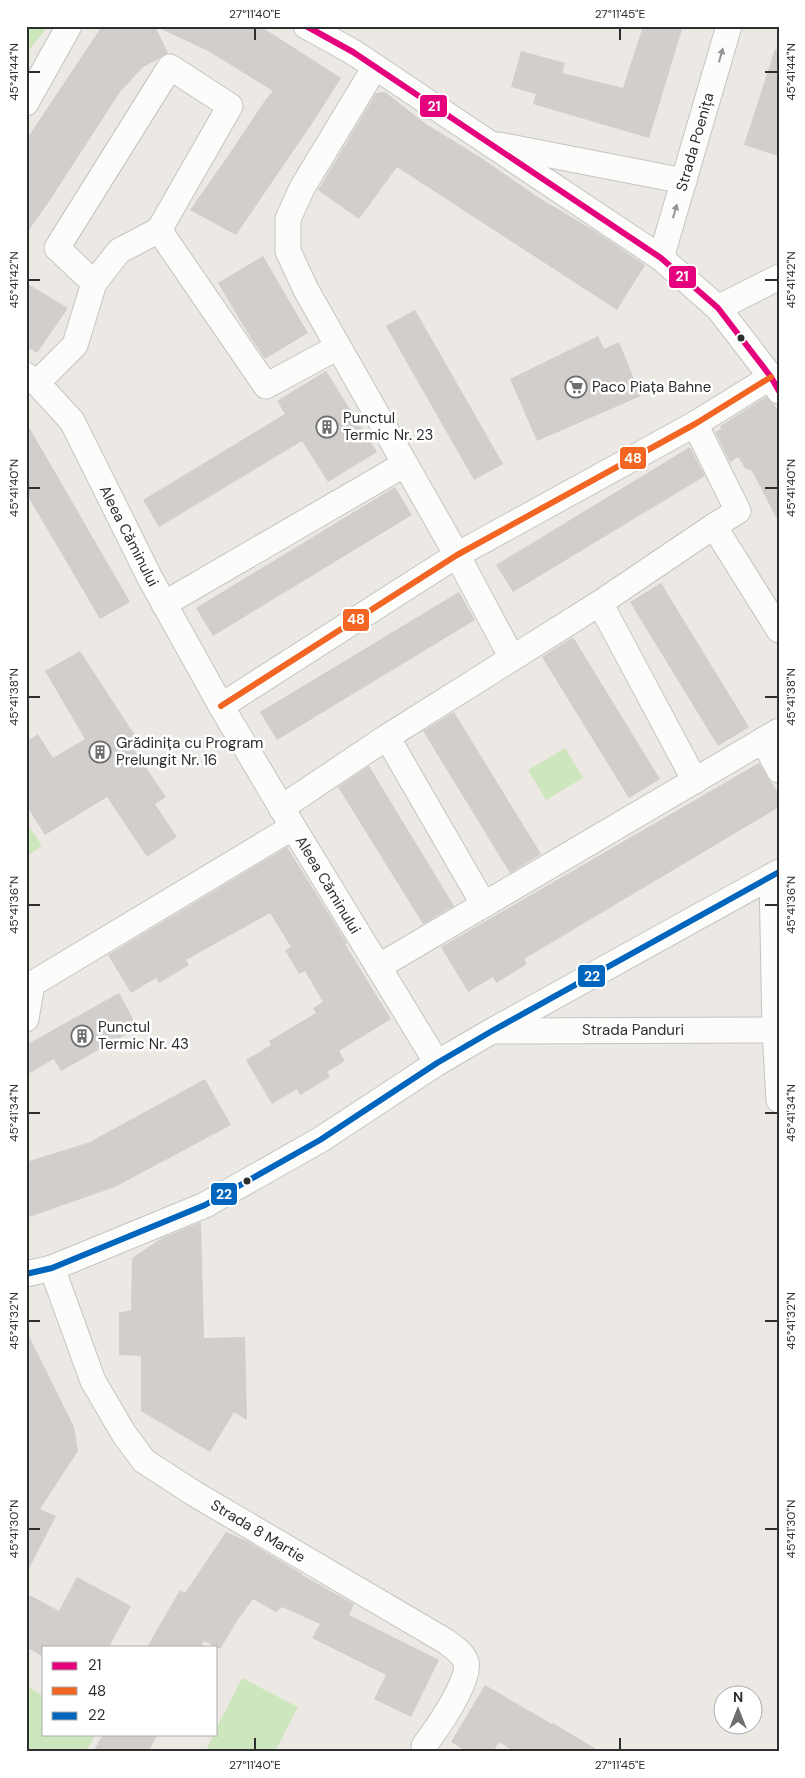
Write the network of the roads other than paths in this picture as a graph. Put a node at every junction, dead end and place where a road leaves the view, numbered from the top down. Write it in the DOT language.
graph roads {
  1 [pos="69,26"];
  2 [pos="306,26"];
  3 [pos="729,26"];
  4 [pos="375,67"];
  5 [pos="26,103"];
  6 [pos="487,142"];
  7 [pos="684,181"];
  8 [pos="159,230"];
  9 [pos="661,258"];
  10 [pos="779,277"];
  11 [pos="94,282"];
  12 [pos="718,308"];
  13 [pos="338,347"];
  14 [pos="32,379"];
  15 [pos="775,384"];
  16 [pos="695,424"];
  17 [pos="404,464"];
  18 [pos="714,526"];
  19 [pos="456,555"];
  20 [pos="600,602"];
  21 [pos="164,604"];
  22 [pos="779,630"];
  23 [pos="512,658"];
  24 [pos="221,706"];
  25 [pos="771,736"];
  26 [pos="388,737"];
  27 [pos="779,770"];
  28 [pos="695,781"];
  29 [pos="287,817"];
  30 [pos="775,875"];
  31 [pos="484,905"];
  32 [pos="378,967"];
  33 [pos="29,981"];
  34 [pos="26,1019"];
  35 [pos="775,1030"];
  36 [pos="492,1031"];
  37 [pos="437,1064"];
  38 [pos="779,1100"];
  39 [pos="52,1268"];
  40 [pos="26,1274"];
  41 [pos="425,1752"];
  1 -- 5 [label="street"];
  2 -- 4 [label="street"];
  7 -- 3 [label="street, Strada Poenița, one-way"];
  4 -- 6 [label="street"];
  4 -- 13 [label="street"];
  6 -- 7 [label="street"];
  6 -- 9 [label="street"];
  9 -- 7 [label="street, Strada Poenița, one-way"];
  8 -- 11 [label="street"];
  8 -- 11 [label="street"];
  8 -- 13 [label="street"];
  9 -- 12 [label="street"];
  10 -- 12 [label="street"];
  11 -- 14 [label="street"];
  12 -- 15 [label="street"];
  13 -- 17 [label="street"];
  14 -- 21 [label="street, Aleea Căminului"];
  15 -- 16 [label="street"];
  16 -- 18 [label="street"];
  16 -- 19 [label="street"];
  17 -- 19 [label="street"];
  17 -- 21 [label="street"];
  18 -- 20 [label="street"];
  18 -- 22 [label="street"];
  19 -- 23 [label="street"];
  19 -- 24 [label="street"];
  20 -- 23 [label="street"];
  20 -- 28 [label="street"];
  21 -- 24 [label="street, Aleea Căminului"];
  23 -- 26 [label="street"];
  24 -- 29 [label="street, Aleea Căminului"];
  25 -- 27 [label="street"];
  25 -- 28 [label="street"];
  26 -- 29 [label="street"];
  26 -- 31 [label="street"];
  28 -- 31 [label="street"];
  29 -- 32 [label="street, Aleea Căminului"];
  29 -- 33 [label="street"];
  30 -- 35 [label="street"];
  30 -- 36 [label="street"];
  31 -- 32 [label="street"];
  32 -- 37 [label="street, Aleea Căminului"];
  33 -- 34 [label="street"];
  35 -- 36 [label="street, Strada Panduri"];
  35 -- 38 [label="street"];
  36 -- 37 [label="street"];
  37 -- 39 [label="street"];
  39 -- 40 [label="street"];
  39 -- 41 [label="street, Strada 8 Martie"];
}
